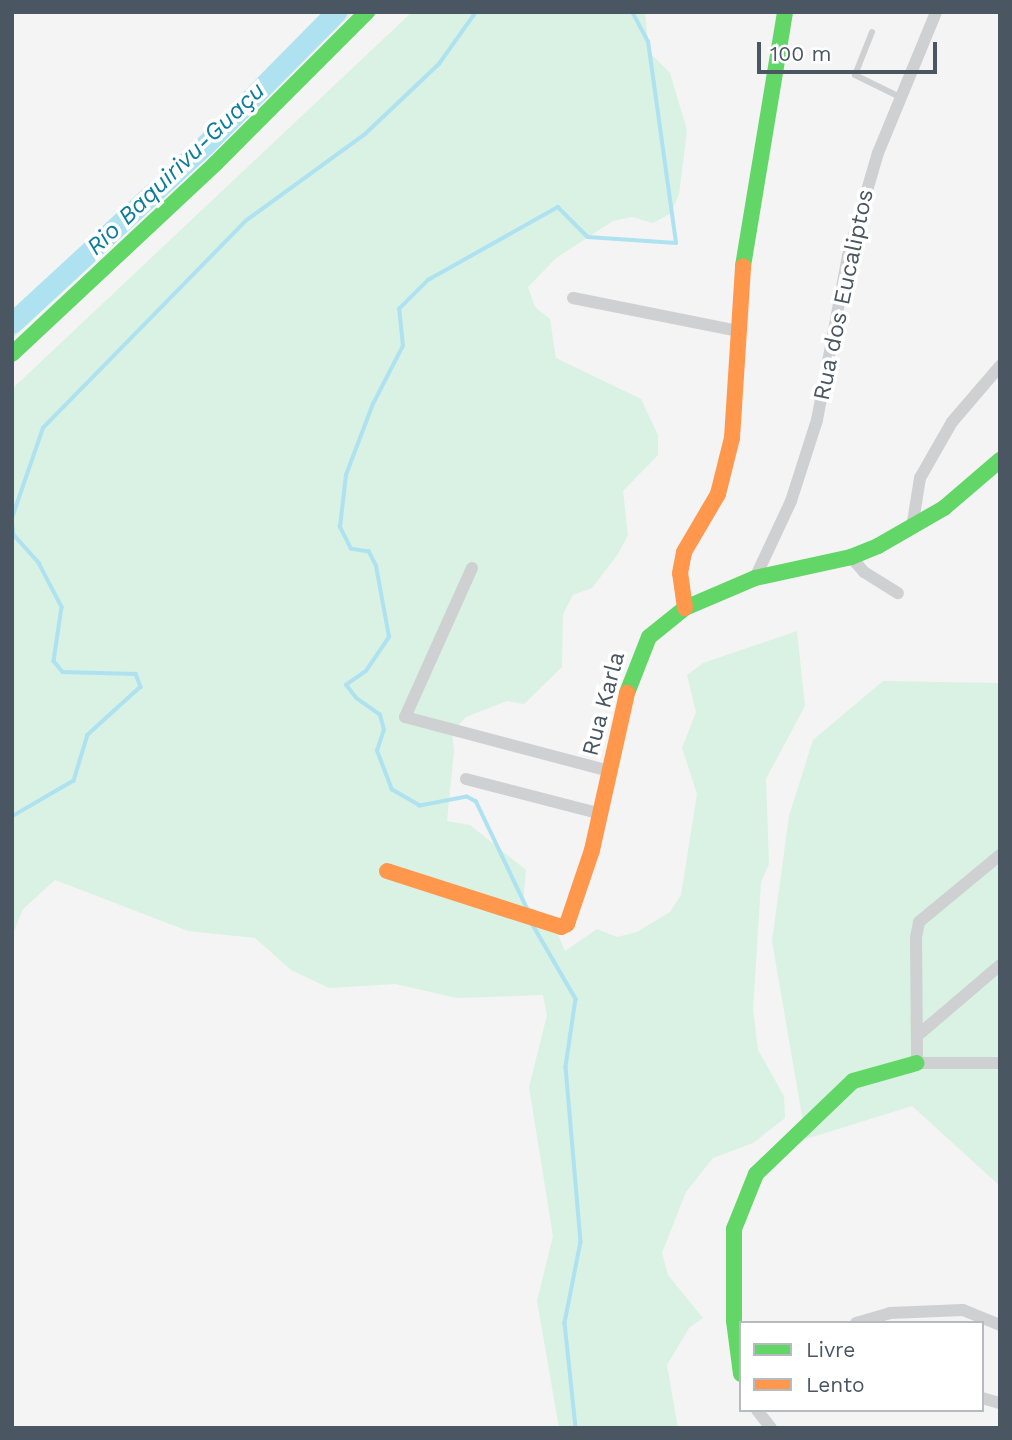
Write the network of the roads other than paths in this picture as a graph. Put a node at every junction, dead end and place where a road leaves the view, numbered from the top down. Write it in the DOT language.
graph roads {
  1 [pos="367,12"];
  2 [pos="785,12"];
  3 [pos="936,12"];
  4 [pos="872,32"];
  5 [pos="900,97"];
  6 [pos="573,298"];
  7 [pos="738,331"];
  8 [pos="12,354"];
  9 [pos="1000,366"];
  10 [pos="1000,460"];
  11 [pos="912,528"];
  12 [pos="851,557"];
  13 [pos="472,568"];
  14 [pos="755,578"];
  15 [pos="898,593"];
  16 [pos="685,608"];
  17 [pos="609,771"];
  18 [pos="466,779"];
  19 [pos="601,814"];
  20 [pos="1000,855"];
  21 [pos="387,871"];
  22 [pos="1000,965"];
  23 [pos="917,1036"];
  24 [pos="917,1063"];
  25 [pos="1000,1063"];
  26 [pos="863,1321"];
  27 [pos="1000,1325"];
  28 [pos="739,1359"];
  29 [pos="759,1412"];
  30 [pos="771,1428"];
  1 -- 8 [label="street"];
  2 -- 7 [label="street"];
  3 -- 5 [label="street, Rua dos Eucaliptos"];
  4 -- 5 [label="lane"];
  5 -- 14 [label="street, Rua dos Eucaliptos"];
  6 -- 7 [label="street"];
  7 -- 16 [label="street"];
  9 -- 11 [label="street"];
  10 -- 11 [label="street, Rua Karla"];
  11 -- 12 [label="street, Rua Karla"];
  12 -- 14 [label="street, Rua Karla"];
  12 -- 15 [label="street"];
  13 -- 17 [label="street"];
  14 -- 16 [label="street, Rua Karla"];
  16 -- 17 [label="street, Rua Karla"];
  17 -- 19 [label="street, Rua Karla"];
  18 -- 19 [label="street"];
  19 -- 21 [label="street, Rua Karla"];
  20 -- 23 [label="street"];
  22 -- 23 [label="street"];
  23 -- 24 [label="street"];
  24 -- 25 [label="street"];
  24 -- 28 [label="street"];
  26 -- 27 [label="street"];
  29 -- 30 [label="street"];
}
